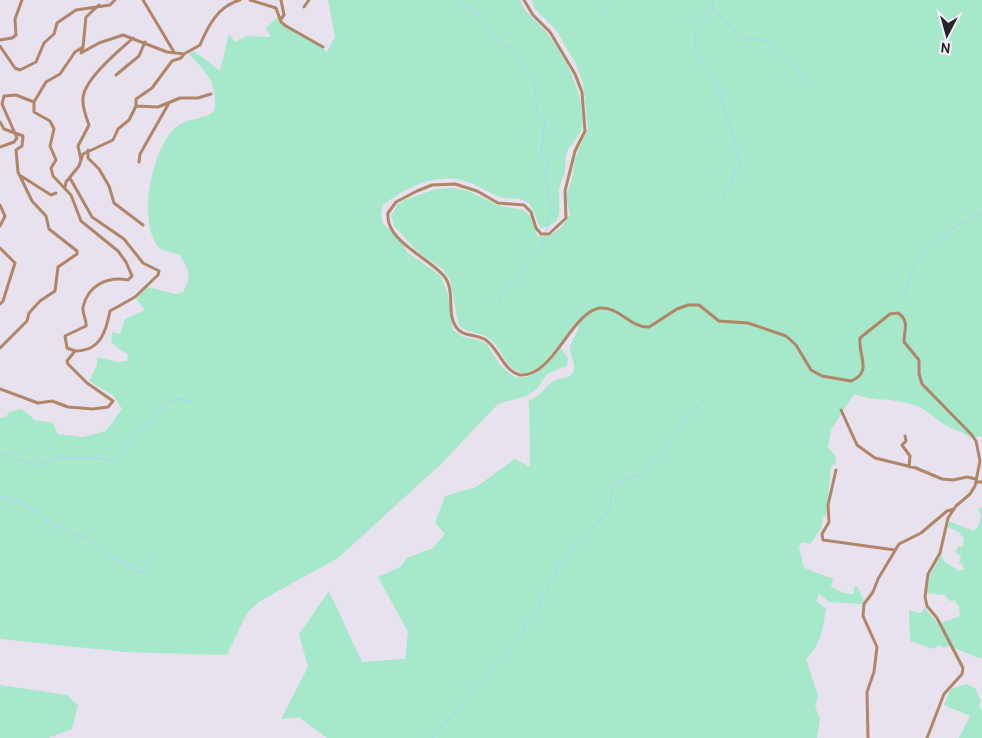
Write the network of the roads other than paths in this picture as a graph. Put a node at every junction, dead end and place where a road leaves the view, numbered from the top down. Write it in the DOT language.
graph roads {
  1 [pos="22,0"];
  2 [pos="143,0"];
  3 [pos="240,0"];
  4 [pos="250,0"];
  5 [pos="281,0"];
  6 [pos="309,0"];
  7 [pos="524,0"];
  8 [pos="114,1"];
  9 [pos="99,5"];
  10 [pos="304,7"];
  11 [pos="281,19"];
  12 [pos="133,38"];
  13 [pos="0,40"];
  14 [pos="145,42"];
  15 [pos="0,46"];
  16 [pos="83,47"];
  17 [pos="323,47"];
  18 [pos="174,52"];
  19 [pos="184,54"];
  20 [pos="116,75"];
  21 [pos="210,94"];
  22 [pos="34,102"];
  23 [pos="170,102"];
  24 [pos="136,106"];
  25 [pos="0,122"];
  26 [pos="16,134"];
  27 [pos="0,147"];
  28 [pos="88,150"];
  29 [pos="81,161"];
  30 [pos="139,162"];
  31 [pos="20,176"];
  32 [pos="70,178"];
  33 [pos="64,188"];
  34 [pos="56,193"];
  35 [pos="0,206"];
  36 [pos="143,225"];
  37 [pos="0,226"];
  38 [pos="0,248"];
  39 [pos="0,304"];
  40 [pos="0,348"];
  41 [pos="76,351"];
  42 [pos="0,388"];
  43 [pos="841,410"];
  44 [pos="905,436"];
  45 [pos="909,467"];
  46 [pos="836,470"];
  47 [pos="976,481"];
  48 [pos="982,482"];
  49 [pos="954,509"];
  50 [pos="895,550"];
  51 [pos="868,738"];
  52 [pos="927,738"];
  1 -- 13 [label="street"];
  2 -- 18 [label="street"];
  3 -- 19 [label="street"];
  4 -- 11 [label="street"];
  5 -- 11 [label="street"];
  6 -- 10 [label="street"];
  7 -- 47 [label="street"];
  8 -- 9 [label="street"];
  9 -- 15 [label="street"];
  9 -- 16 [label="street"];
  11 -- 17 [label="street"];
  12 -- 14 [label="street"];
  12 -- 16 [label="street"];
  12 -- 29 [label="street"];
  14 -- 18 [label="street"];
  14 -- 20 [label="street"];
  16 -- 22 [label="street"];
  18 -- 19 [label="street"];
  19 -- 24 [label="street"];
  21 -- 23 [label="street"];
  22 -- 26 [label="street"];
  22 -- 33 [label="street"];
  23 -- 24 [label="street"];
  23 -- 30 [label="street"];
  24 -- 28 [label="street"];
  25 -- 26 [label="street"];
  26 -- 27 [label="street"];
  26 -- 31 [label="street"];
  28 -- 29 [label="street"];
  28 -- 36 [label="street"];
  29 -- 32 [label="street"];
  31 -- 34 [label="street"];
  31 -- 40 [label="street"];
  32 -- 33 [label="street"];
  32 -- 41 [label="street"];
  33 -- 41 [label="street"];
  35 -- 37 [label="street"];
  38 -- 39 [label="street"];
  41 -- 42 [label="street"];
  43 -- 45 [label="street"];
  44 -- 45 [label="street"];
  45 -- 47 [label="street"];
  46 -- 50 [label="street"];
  47 -- 48 [label="street"];
  47 -- 49 [label="street"];
  49 -- 50 [label="street"];
  49 -- 52 [label="street"];
  50 -- 51 [label="street"];
}
